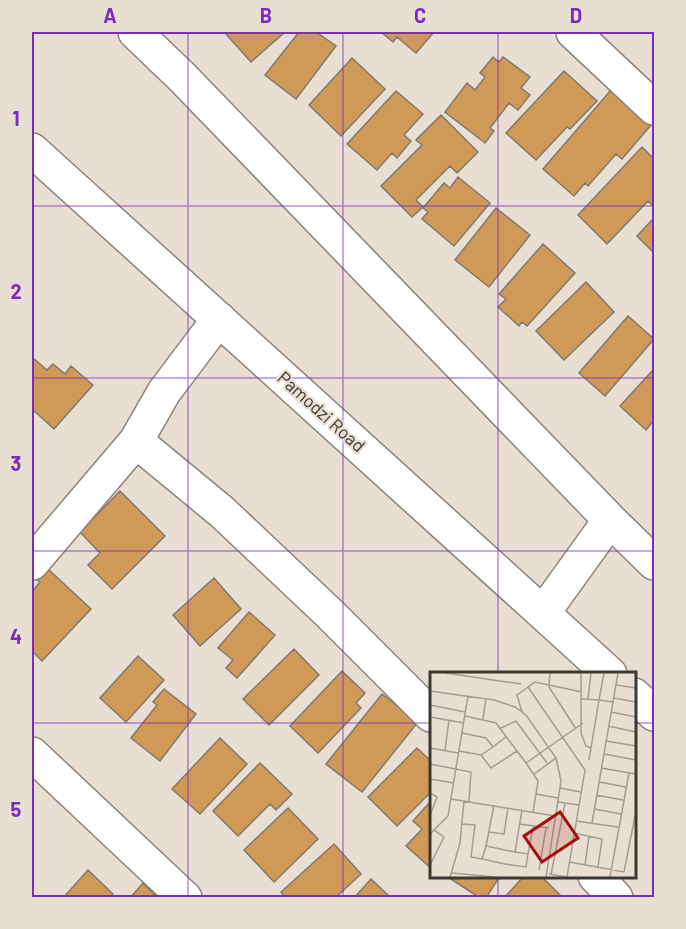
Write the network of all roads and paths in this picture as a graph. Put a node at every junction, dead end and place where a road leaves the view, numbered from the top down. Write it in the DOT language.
graph roads {
  1 [pos="135,32"];
  2 [pos="573,32"];
  3 [pos="654,108"];
  4 [pos="32,150"];
  5 [pos="219,319"];
  6 [pos="136,441"];
  7 [pos="610,520"];
  8 [pos="654,562"];
  9 [pos="32,563"];
  10 [pos="543,613"];
  11 [pos="608,672"];
  12 [pos="635,697"];
  13 [pos="430,714"];
  14 [pos="654,714"];
  15 [pos="32,754"];
  16 [pos="596,878"];
  17 [pos="185,897"];
  18 [pos="616,897"];
  1 -- 7 [label="street"];
  2 -- 3 [label="street"];
  4 -- 5 [label="street, Pamodzi Road"];
  5 -- 6 [label="street"];
  5 -- 10 [label="street, Pamodzi Road"];
  6 -- 9 [label="street"];
  6 -- 13 [label="street"];
  7 -- 8 [label="street"];
  7 -- 10 [label="street"];
  10 -- 11 [label="street, Pamodzi Road"];
  12 -- 14 [label="street"];
  15 -- 17 [label="street"];
  16 -- 18 [label="street"];
}
